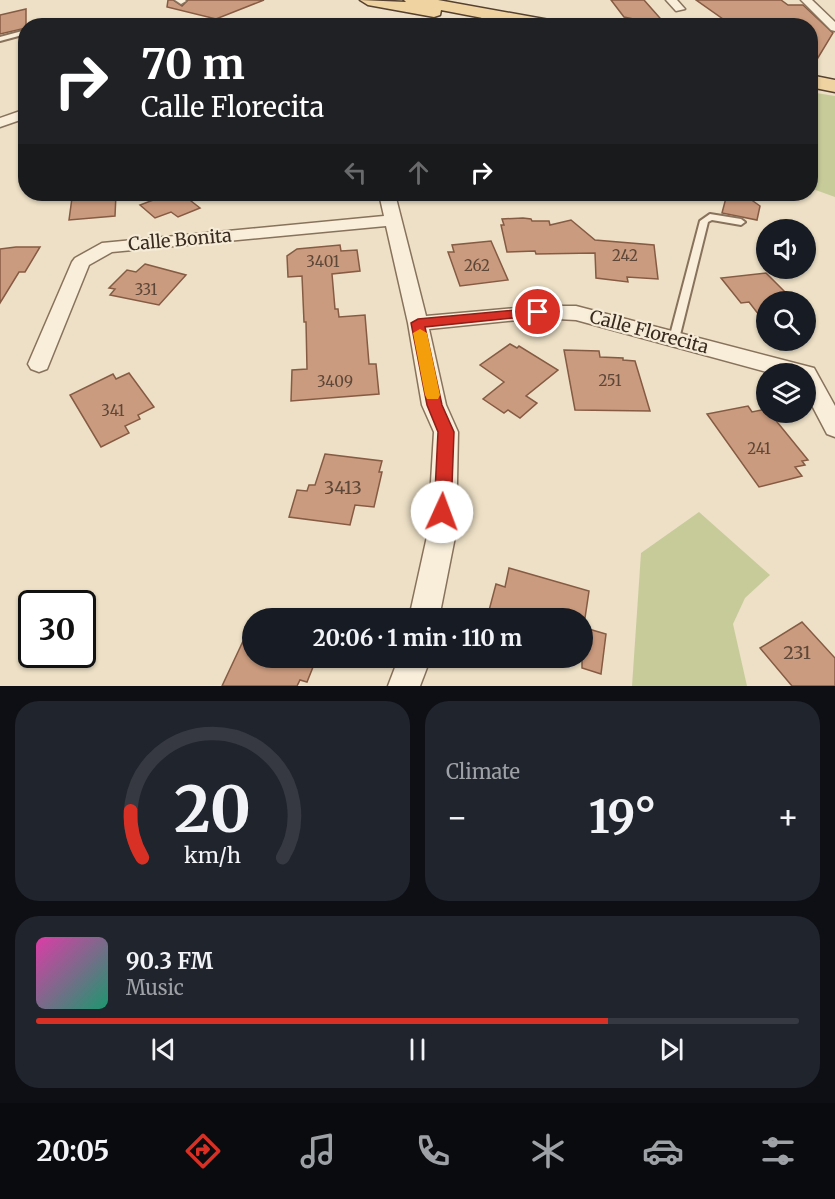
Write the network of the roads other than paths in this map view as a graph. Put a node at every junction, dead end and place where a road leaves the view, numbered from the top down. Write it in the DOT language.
graph roads {
  1 [pos="368,0"];
  2 [pos="412,0"];
  3 [pos="671,0"];
  4 [pos="806,0"];
  5 [pos="680,9"];
  6 [pos="471,18"];
  7 [pos="475,18"];
  8 [pos="835,28"];
  9 [pos="18,34"];
  10 [pos="0,39"];
  11 [pos="818,73"];
  12 [pos="835,76"];
  13 [pos="818,83"];
  14 [pos="835,86"];
  15 [pos="18,115"];
  16 [pos="0,123"];
  17 [pos="389,201"];
  18 [pos="393,220"];
  19 [pos="741,222"];
  20 [pos="418,323"];
  21 [pos="674,339"];
  22 [pos="764,363"];
  23 [pos="39,364"];
  24 [pos="816,394"];
  25 [pos="835,428"];
  26 [pos="426,608"];
  27 [pos="411,668"];
  28 [pos="404,686"];
  1 -- 6 [label="main road"];
  2 -- 7 [label="main road"];
  3 -- 5 [label="street"];
  4 -- 8 [label="street"];
  9 -- 10 [label="lane"];
  11 -- 12 [label="main road"];
  13 -- 14 [label="main road"];
  15 -- 16 [label="street"];
  17 -- 18 [label="street"];
  18 -- 20 [label="street"];
  18 -- 23 [label="street, Calle Bonita"];
  19 -- 21 [label="lane"];
  20 -- 21 [label="street, Calle Florecita"];
  20 -- 26 [label="street"];
  21 -- 22 [label="street, Calle Florecita"];
  24 -- 25 [label="street, Calle Florecita"];
  27 -- 28 [label="street"];
}
